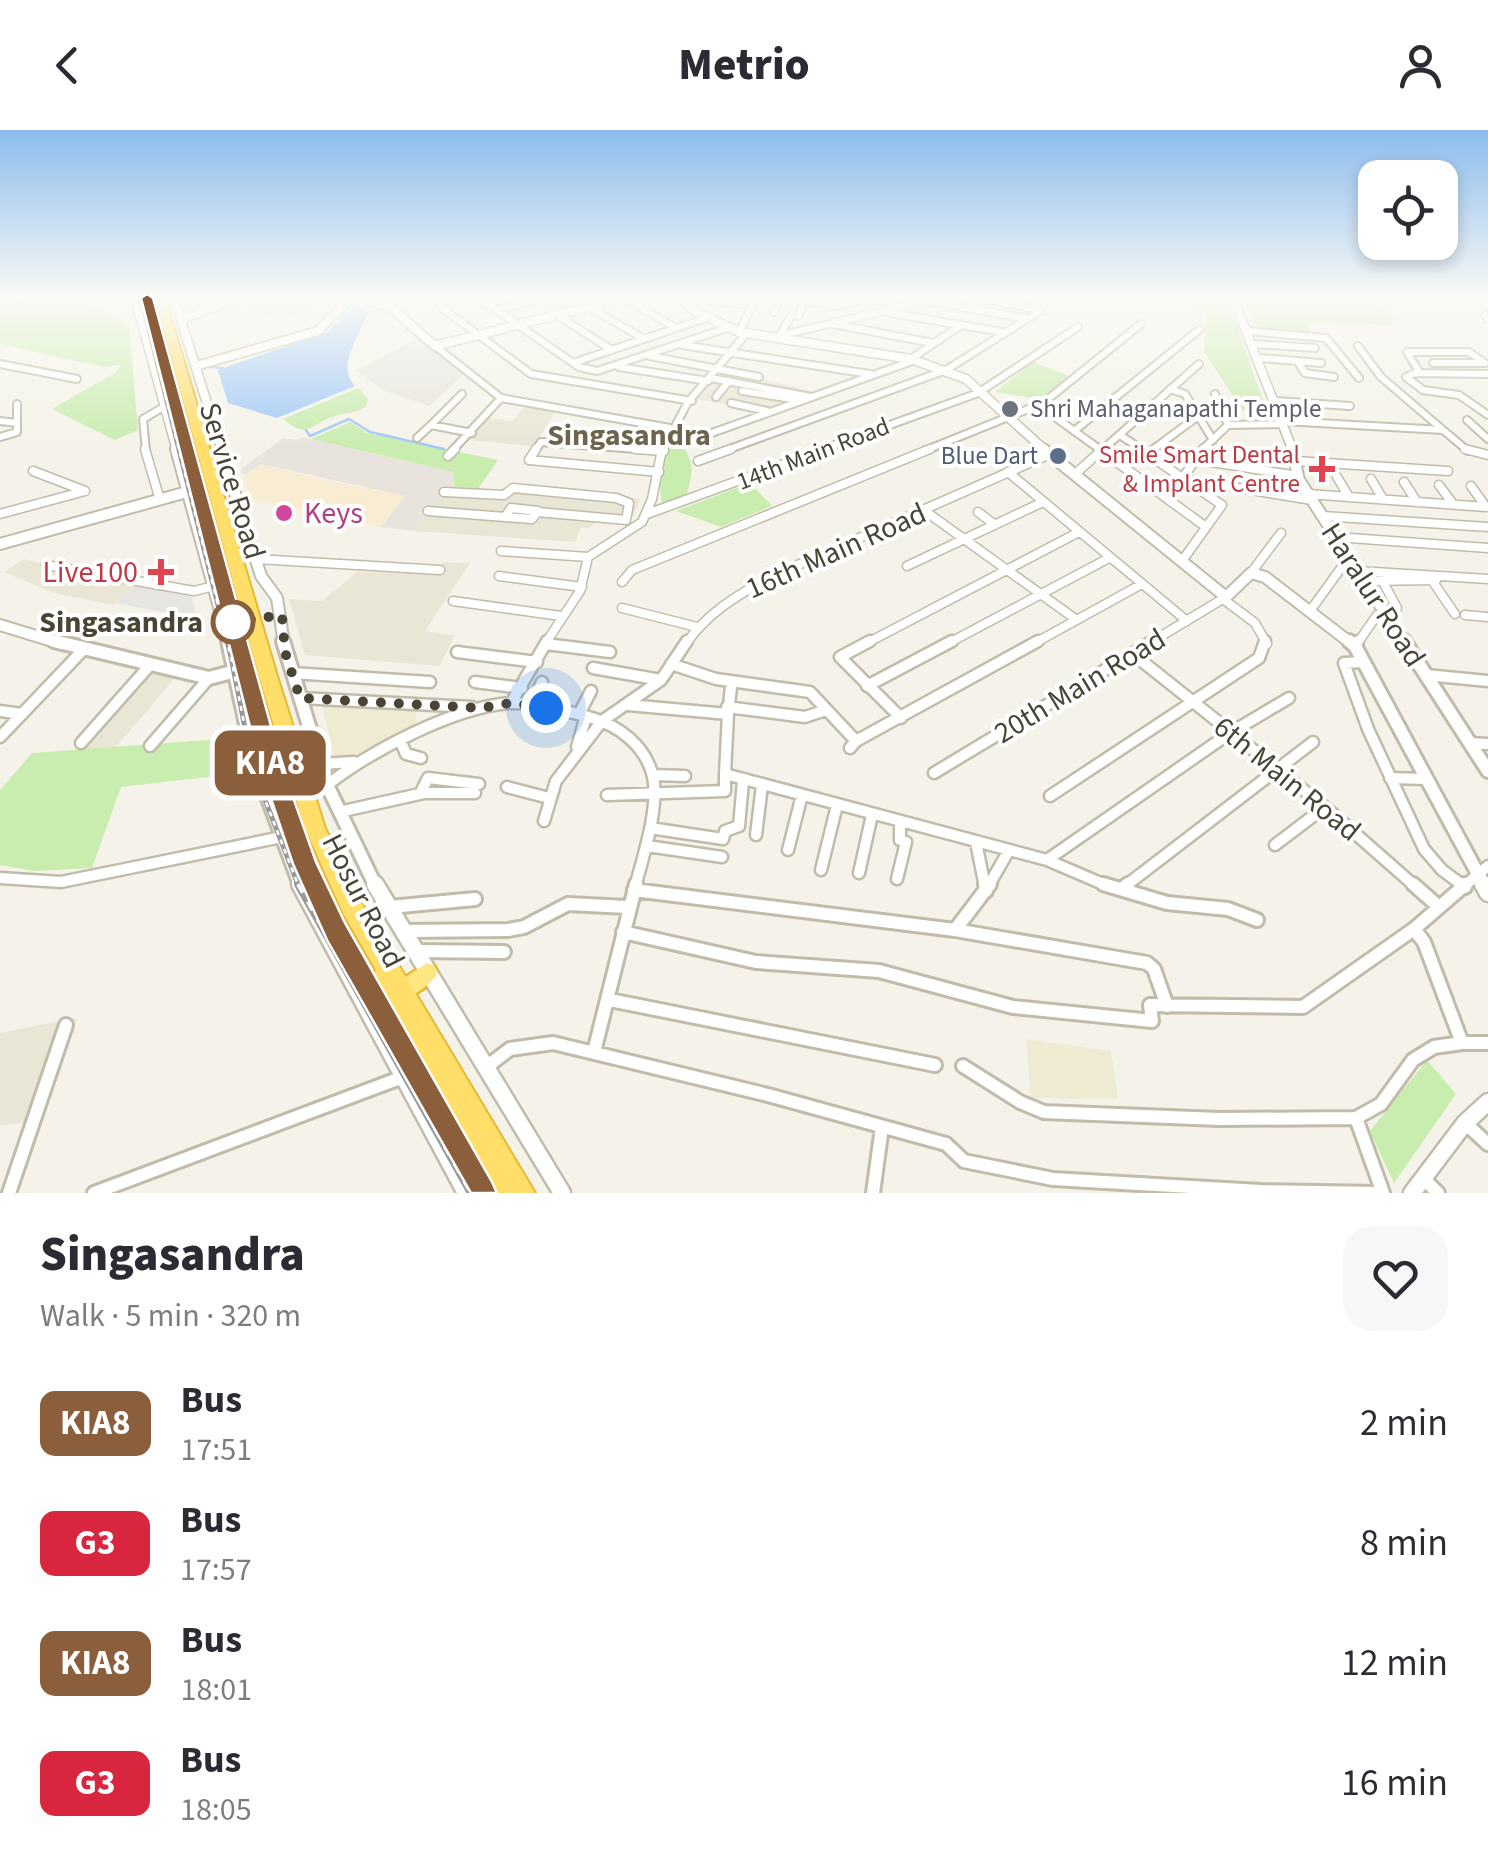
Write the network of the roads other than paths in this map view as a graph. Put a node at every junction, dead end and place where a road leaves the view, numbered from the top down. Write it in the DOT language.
graph roads {
  1 [pos="147,348"];
  2 [pos="161,348"];
  3 [pos="164,348"];
  4 [pos="176,348"];
  5 [pos="177,348"];
  6 [pos="190,348"];
  7 [pos="260,348"];
  8 [pos="437,348"];
  9 [pos="497,348"];
  10 [pos="550,348"];
  11 [pos="608,348"];
  12 [pos="619,348"];
  13 [pos="670,348"];
  14 [pos="703,348"];
  15 [pos="735,348"];
  16 [pos="839,348"];
  17 [pos="928,348"];
  18 [pos="980,348"];
  19 [pos="1047,348"];
  20 [pos="1112,348"];
  21 [pos="1178,348"];
  22 [pos="1256,348"];
  23 [pos="1309,348"];
  24 [pos="1315,348"];
  25 [pos="1334,348"];
  26 [pos="1359,348"];
  27 [pos="1463,348"];
  28 [pos="612,350"];
  29 [pos="732,352"];
  30 [pos="1469,352"];
  31 [pos="648,356"];
  32 [pos="1260,358"];
  33 [pos="913,360"];
  34 [pos="1298,361"];
  35 [pos="1486,362"];
  36 [pos="573,363"];
  37 [pos="1320,363"];
  38 [pos="0,364"];
  39 [pos="1199,364"];
  40 [pos="1433,364"];
  41 [pos="196,366"];
  42 [pos="617,367"];
  43 [pos="720,367"];
  44 [pos="946,370"];
  45 [pos="1420,373"];
  46 [pos="1306,374"];
  47 [pos="1488,374"];
  48 [pos="873,375"];
  49 [pos="1334,377"];
  50 [pos="759,378"];
  51 [pos="1359,378"];
  52 [pos="77,379"];
  53 [pos="1292,379"];
  54 [pos="709,380"];
  55 [pos="729,380"];
  56 [pos="1408,381"];
  57 [pos="1387,382"];
  58 [pos="1170,389"];
  59 [pos="742,390"];
  60 [pos="978,393"];
  61 [pos="462,394"];
  62 [pos="1215,394"];
  63 [pos="716,397"];
  64 [pos="812,397"];
  65 [pos="501,398"];
  66 [pos="802,400"];
  67 [pos="692,401"];
  68 [pos="1276,401"];
  69 [pos="731,403"];
  70 [pos="17,404"];
  71 [pos="1038,404"];
  72 [pos="166,405"];
  73 [pos="1350,406"];
  74 [pos="771,412"];
  75 [pos="1488,415"];
  76 [pos="1198,416"];
  77 [pos="1005,418"];
  78 [pos="0,420"];
  79 [pos="484,420"];
  80 [pos="494,420"];
  81 [pos="1468,420"];
  82 [pos="1284,422"];
  83 [pos="17,423"];
  84 [pos="431,424"];
  85 [pos="1228,425"];
  86 [pos="670,428"];
  87 [pos="1443,430"];
  88 [pos="1074,431"];
  89 [pos="472,433"];
  90 [pos="1120,435"];
  91 [pos="0,437"];
  92 [pos="417,438"];
  93 [pos="695,439"];
  94 [pos="1488,439"];
  95 [pos="1213,440"];
  96 [pos="664,451"];
  97 [pos="1102,452"];
  98 [pos="1050,454"];
  99 [pos="1148,454"];
  100 [pos="448,456"];
  101 [pos="1488,456"];
  102 [pos="1193,459"];
  103 [pos="698,461"];
  104 [pos="1296,461"];
  105 [pos="33,471"];
  106 [pos="1448,471"];
  107 [pos="1008,472"];
  108 [pos="1075,474"];
  109 [pos="656,476"];
  110 [pos="1298,476"];
  111 [pos="1337,476"];
  112 [pos="1182,479"];
  113 [pos="1370,479"];
  114 [pos="1404,482"];
  115 [pos="1439,484"];
  116 [pos="1470,486"];
  117 [pos="194,490"];
  118 [pos="444,492"];
  119 [pos="1310,497"];
  120 [pos="1349,497"];
  121 [pos="1384,499"];
  122 [pos="160,500"];
  123 [pos="1043,502"];
  124 [pos="1418,502"];
  125 [pos="1453,504"];
  126 [pos="428,511"];
  127 [pos="925,511"];
  128 [pos="978,512"];
  129 [pos="0,514"];
  130 [pos="1322,516"];
  131 [pos="626,518"];
  132 [pos="644,518"];
  133 [pos="995,524"];
  134 [pos="1206,527"];
  135 [pos="1488,527"];
  136 [pos="1079,532"];
  137 [pos="1281,534"];
  138 [pos="1336,537"];
  139 [pos="964,540"];
  140 [pos="0,544"];
  141 [pos="1488,548"];
  142 [pos="501,551"];
  143 [pos="588,557"];
  144 [pos="1349,557"];
  145 [pos="1108,558"];
  146 [pos="257,560"];
  147 [pos="1182,561"];
  148 [pos="46,565"];
  149 [pos="906,566"];
  150 [pos="1006,569"];
  151 [pos="440,570"];
  152 [pos="780,573"];
  153 [pos="1251,573"];
  154 [pos="499,576"];
  155 [pos="1362,576"];
  156 [pos="1431,580"];
  157 [pos="1488,580"];
  158 [pos="622,582"];
  159 [pos="1383,582"];
  160 [pos="1140,585"];
  161 [pos="214,586"];
  162 [pos="582,586"];
  163 [pos="1039,594"];
  164 [pos="1374,595"];
  165 [pos="1391,596"];
  166 [pos="1224,598"];
  167 [pos="453,601"];
  168 [pos="622,608"];
  169 [pos="1310,611"];
  170 [pos="1393,611"];
  171 [pos="560,616"];
  172 [pos="1488,617"];
  173 [pos="1074,618"];
  174 [pos="1187,622"];
  175 [pos="0,624"];
  176 [pos="697,628"];
  177 [pos="546,644"];
  178 [pos="1355,646"];
  179 [pos="83,650"];
  180 [pos="457,652"];
  181 [pos="610,652"];
  182 [pos="1133,654"];
  183 [pos="537,662"];
  184 [pos="1363,662"];
  185 [pos="150,664"];
  186 [pos="671,664"];
  187 [pos="593,668"];
  188 [pos="236,671"];
  189 [pos="292,673"];
  190 [pos="1426,675"];
  191 [pos="208,678"];
  192 [pos="662,680"];
  193 [pos="1488,681"];
  194 [pos="430,682"];
  195 [pos="475,682"];
  196 [pos="542,682"];
  197 [pos="868,686"];
  198 [pos="731,687"];
  199 [pos="522,688"];
  200 [pos="591,691"];
  201 [pos="300,698"];
  202 [pos="1289,698"];
  203 [pos="511,703"];
  204 [pos="1193,703"];
  205 [pos="628,705"];
  206 [pos="531,706"];
  207 [pos="482,708"];
  208 [pos="0,710"];
  209 [pos="727,710"];
  210 [pos="826,710"];
  211 [pos="22,714"];
  212 [pos="583,715"];
  213 [pos="901,718"];
  214 [pos="602,721"];
  215 [pos="1230,733"];
  216 [pos="0,737"];
  217 [pos="401,742"];
  218 [pos="1313,742"];
  219 [pos="81,743"];
  220 [pos="1470,743"];
  221 [pos="1488,744"];
  222 [pos="150,746"];
  223 [pos="578,750"];
  224 [pos="420,758"];
  225 [pos="357,762"];
  226 [pos="320,764"];
  227 [pos="1278,770"];
  228 [pos="1488,772"];
  229 [pos="725,774"];
  230 [pos="934,774"];
  231 [pos="653,775"];
  232 [pos="685,776"];
  233 [pos="1390,778"];
  234 [pos="1428,779"];
  235 [pos="743,781"];
  236 [pos="327,785"];
  237 [pos="762,785"];
  238 [pos="507,787"];
  239 [pos="477,788"];
  240 [pos="654,792"];
  241 [pos="607,794"];
  242 [pos="802,795"];
  243 [pos="1050,796"];
  244 [pos="548,798"];
  245 [pos="838,805"];
  246 [pos="1326,807"];
  247 [pos="339,812"];
  248 [pos="872,815"];
  249 [pos="544,821"];
  250 [pos="900,823"];
  251 [pos="650,828"];
  252 [pos="756,835"];
  253 [pos="282,837"];
  254 [pos="976,842"];
  255 [pos="1275,845"];
  256 [pos="647,846"];
  257 [pos="788,850"];
  258 [pos="1009,850"];
  259 [pos="722,857"];
  260 [pos="1047,860"];
  261 [pos="821,870"];
  262 [pos="1483,870"];
  263 [pos="858,873"];
  264 [pos="0,878"];
  265 [pos="897,878"];
  266 [pos="1466,887"];
  267 [pos="1122,888"];
  268 [pos="634,890"];
  269 [pos="986,891"];
  270 [pos="1488,893"];
  271 [pos="475,899"];
  272 [pos="388,907"];
  273 [pos="627,907"];
  274 [pos="1438,907"];
  275 [pos="1258,920"];
  276 [pos="1414,929"];
  277 [pos="954,930"];
  278 [pos="401,932"];
  279 [pos="624,932"];
  280 [pos="503,941"];
  281 [pos="413,951"];
  282 [pos="427,973"];
  283 [pos="408,987"];
  284 [pos="610,1000"];
  285 [pos="1167,1006"];
  286 [pos="66,1025"];
  287 [pos="1462,1043"];
  288 [pos="1488,1043"];
  289 [pos="594,1052"];
  290 [pos="936,1065"];
  291 [pos="963,1066"];
  292 [pos="485,1068"];
  293 [pos="404,1077"];
  294 [pos="1488,1102"];
  295 [pos="1356,1118"];
  296 [pos="1465,1124"];
  297 [pos="882,1126"];
  298 [pos="1488,1144"];
  299 [pos="1418,1185"];
  300 [pos="1160,1190"];
  301 [pos="564,1191"];
  302 [pos="9,1193"];
  303 [pos="94,1193"];
  304 [pos="466,1193"];
  305 [pos="481,1193"];
  306 [pos="501,1193"];
  307 [pos="521,1193"];
  308 [pos="531,1193"];
  309 [pos="873,1193"];
  310 [pos="1382,1193"];
  311 [pos="1438,1193"];
  1 -- 72 [label="street"];
  2 -- 117 [label="highway, Hosur Road"];
  3 -- 306 [label="highway"];
  4 -- 307 [label="highway"];
  5 -- 283 [label="highway, Hosur Road"];
  6 -- 41 [label="street, Service Road"];
  7 -- 41 [label="street"];
  8 -- 65 [label="street"];
  9 -- 67 [label="street"];
  10 -- 36 [label="street"];
  11 -- 28 [label="street"];
  12 -- 28 [label="street"];
  13 -- 31 [label="street"];
  14 -- 29 [label="street"];
  15 -- 29 [label="street"];
  16 -- 33 [label="street"];
  17 -- 33 [label="street"];
  18 -- 44 [label="street"];
  19 -- 60 [label="street, 14th Main Road"];
  20 -- 71 [label="street"];
  21 -- 88 [label="street"];
  22 -- 32 [label="street, Haralur Road"];
  23 -- 24 [label="street"];
  25 -- 51 [label="street"];
  26 -- 57 [label="street"];
  27 -- 30 [label="street"];
  28 -- 36 [label="street"];
  29 -- 43 [label="street"];
  29 -- 48 [label="street"];
  30 -- 35 [label="street"];
  30 -- 45 [label="street"];
  31 -- 42 [label="street"];
  31 -- 43 [label="street"];
  32 -- 34 [label="street"];
  32 -- 68 [label="street, Haralur Road"];
  33 -- 44 [label="street"];
  33 -- 48 [label="street"];
  34 -- 37 [label="street"];
  34 -- 46 [label="street"];
  35 -- 40 [label="street"];
  36 -- 42 [label="street"];
  38 -- 52 [label="street"];
  39 -- 58 [label="street"];
  41 -- 146 [label="street, Service Road"];
  42 -- 54 [label="street"];
  43 -- 50 [label="street"];
  43 -- 54 [label="street"];
  44 -- 60 [label="street"];
  44 -- 103 [label="street"];
  45 -- 47 [label="street"];
  45 -- 56 [label="street"];
  46 -- 49 [label="street"];
  46 -- 53 [label="street"];
  48 -- 64 [label="street"];
  54 -- 55 [label="street"];
  54 -- 67 [label="street"];
  55 -- 63 [label="street"];
  55 -- 64 [label="street"];
  56 -- 57 [label="street"];
  56 -- 75 [label="street"];
  57 -- 87 [label="street"];
  58 -- 76 [label="street"];
  58 -- 90 [label="street"];
  59 -- 66 [label="street"];
  60 -- 77 [label="street"];
  60 -- 132 [label="street, 14th Main Road"];
  61 -- 84 [label="street"];
  62 -- 85 [label="street"];
  64 -- 66 [label="street"];
  65 -- 79 [label="street"];
  65 -- 86 [label="street"];
  66 -- 74 [label="street"];
  67 -- 86 [label="street"];
  68 -- 73 [label="street"];
  68 -- 82 [label="street, Haralur Road"];
  69 -- 74 [label="street"];
  70 -- 83 [label="street"];
  71 -- 77 [label="street"];
  71 -- 88 [label="street"];
  72 -- 117 [label="street"];
  72 -- 122 [label="street"];
  74 -- 93 [label="street"];
  76 -- 95 [label="street"];
  76 -- 99 [label="street"];
  77 -- 98 [label="street"];
  77 -- 158 [label="street"];
  78 -- 83 [label="street"];
  79 -- 80 [label="street"];
  79 -- 89 [label="street"];
  81 -- 94 [label="street"];
  82 -- 85 [label="street"];
  82 -- 87 [label="street"];
  82 -- 104 [label="street, Haralur Road"];
  83 -- 91 [label="street"];
  84 -- 89 [label="street"];
  84 -- 92 [label="street"];
  85 -- 95 [label="street"];
  86 -- 96 [label="street"];
  87 -- 101 [label="street"];
  88 -- 97 [label="street"];
  89 -- 100 [label="street"];
  90 -- 97 [label="street"];
  90 -- 99 [label="street"];
  95 -- 102 [label="street"];
  96 -- 109 [label="street"];
  96 -- 109 [label="street"];
  97 -- 108 [label="street"];
  97 -- 134 [label="street"];
  98 -- 107 [label="street, 16th Main Road"];
  98 -- 108 [label="street"];
  99 -- 112 [label="street"];
  102 -- 110 [label="street"];
  102 -- 112 [label="street"];
  104 -- 106 [label="street"];
  104 -- 110 [label="street, Haralur Road"];
  105 -- 129 [label="street"];
  107 -- 123 [label="street"];
  107 -- 127 [label="street, 16th Main Road"];
  108 -- 147 [label="street"];
  109 -- 132 [label="street"];
  110 -- 119 [label="street, Haralur Road"];
  111 -- 120 [label="street"];
  112 -- 119 [label="street"];
  112 -- 134 [label="street"];
  113 -- 121 [label="street"];
  114 -- 124 [label="street"];
  115 -- 125 [label="street"];
  116 -- 125 [label="street"];
  117 -- 122 [label="street"];
  117 -- 161 [label="street"];
  117 -- 305 [label="highway, Hosur Road"];
  118 -- 131 [label="street"];
  119 -- 120 [label="street"];
  119 -- 130 [label="street, Haralur Road"];
  120 -- 121 [label="street"];
  121 -- 124 [label="street"];
  122 -- 140 [label="street"];
  123 -- 133 [label="street"];
  123 -- 136 [label="street"];
  124 -- 125 [label="street"];
  126 -- 131 [label="street"];
  127 -- 139 [label="street"];
  127 -- 152 [label="street, 16th Main Road"];
  128 -- 133 [label="street"];
  130 -- 135 [label="street"];
  130 -- 138 [label="street, Haralur Road"];
  131 -- 132 [label="street"];
  132 -- 143 [label="street"];
  133 -- 139 [label="street"];
  134 -- 147 [label="street"];
  136 -- 145 [label="street"];
  136 -- 150 [label="street"];
  137 -- 153 [label="street"];
  138 -- 141 [label="street"];
  138 -- 144 [label="street, Haralur Road"];
  139 -- 149 [label="street"];
  139 -- 150 [label="street"];
  142 -- 143 [label="street"];
  143 -- 162 [label="street"];
  144 -- 155 [label="street, Haralur Road"];
  144 -- 169 [label="street"];
  145 -- 160 [label="street"];
  145 -- 163 [label="street"];
  146 -- 151 [label="street"];
  146 -- 189 [label="street, Service Road"];
  147 -- 166 [label="street"];
  148 -- 161 [label="street"];
  150 -- 163 [label="street"];
  150 -- 197 [label="street"];
  152 -- 176 [label="street, 16th Main Road"];
  153 -- 166 [label="street"];
  153 -- 169 [label="street"];
  154 -- 162 [label="street"];
  155 -- 157 [label="street"];
  155 -- 159 [label="street"];
  155 -- 164 [label="street, Haralur Road"];
  156 -- 157 [label="street"];
  156 -- 159 [label="street"];
  156 -- 172 [label="street"];
  159 -- 165 [label="street"];
  160 -- 173 [label="street"];
  160 -- 174 [label="street"];
  161 -- 188 [label="street"];
  162 -- 171 [label="street"];
  163 -- 173 [label="street"];
  163 -- 197 [label="street"];
  164 -- 165 [label="street"];
  164 -- 170 [label="street, Haralur Road"];
  165 -- 170 [label="street"];
  166 -- 174 [label="street, 20th Main Road"];
  166 -- 204 [label="street"];
  167 -- 171 [label="street"];
  168 -- 176 [label="street"];
  169 -- 178 [label="street"];
  170 -- 178 [label="street"];
  170 -- 190 [label="street, Haralur Road"];
  171 -- 177 [label="street"];
  173 -- 213 [label="street"];
  174 -- 182 [label="street, 20th Main Road"];
  175 -- 179 [label="street"];
  176 -- 186 [label="street, 16th Main Road"];
  177 -- 181 [label="street"];
  177 -- 183 [label="street"];
  178 -- 184 [label="street"];
  179 -- 185 [label="street"];
  179 -- 211 [label="street"];
  180 -- 183 [label="street"];
  182 -- 204 [label="street, 6th Main Road"];
  182 -- 230 [label="street, 20th Main Road"];
  183 -- 199 [label="street"];
  184 -- 233 [label="street"];
  184 -- 234 [label="street"];
  185 -- 191 [label="street"];
  185 -- 219 [label="street"];
  186 -- 192 [label="street, 16th Main Road"];
  186 -- 210 [label="street"];
  187 -- 192 [label="street"];
  188 -- 191 [label="street"];
  188 -- 253 [label="street"];
  189 -- 194 [label="street"];
  189 -- 201 [label="street, Service Road"];
  190 -- 193 [label="street"];
  190 -- 220 [label="street, Haralur Road"];
  191 -- 222 [label="street"];
  192 -- 205 [label="street, 16th Main Road"];
  195 -- 199 [label="street"];
  196 -- 206 [label="street"];
  197 -- 213 [label="street"];
  198 -- 209 [label="street"];
  199 -- 203 [label="street"];
  200 -- 212 [label="street"];
  201 -- 207 [label="street"];
  201 -- 226 [label="street, Service Road"];
  202 -- 215 [label="street"];
  203 -- 206 [label="street"];
  203 -- 207 [label="street"];
  204 -- 215 [label="street, 6th Main Road"];
  204 -- 243 [label="street"];
  205 -- 209 [label="street"];
  205 -- 214 [label="street, 16th Main Road"];
  206 -- 212 [label="street"];
  207 -- 217 [label="street"];
  208 -- 211 [label="street"];
  209 -- 210 [label="street"];
  209 -- 229 [label="street"];
  210 -- 213 [label="street"];
  211 -- 216 [label="street"];
  212 -- 214 [label="street"];
  212 -- 223 [label="street"];
  214 -- 223 [label="street, 16th Main Road"];
  214 -- 231 [label="street"];
  215 -- 227 [label="street, 6th Main Road"];
  215 -- 260 [label="street"];
  217 -- 224 [label="street"];
  217 -- 225 [label="street"];
  218 -- 227 [label="street"];
  220 -- 221 [label="street"];
  220 -- 228 [label="street, Haralur Road"];
  223 -- 244 [label="street"];
  225 -- 226 [label="street"];
  225 -- 236 [label="street"];
  226 -- 236 [label="street, Service Road"];
  227 -- 246 [label="street, 6th Main Road"];
  227 -- 267 [label="street"];
  229 -- 235 [label="street"];
  229 -- 240 [label="street"];
  231 -- 232 [label="street"];
  231 -- 240 [label="street"];
  233 -- 234 [label="street"];
  233 -- 266 [label="street"];
  234 -- 262 [label="street"];
  235 -- 237 [label="street"];
  235 -- 251 [label="street"];
  236 -- 247 [label="street, Service Road"];
  237 -- 242 [label="street"];
  237 -- 252 [label="street"];
  238 -- 244 [label="street"];
  239 -- 247 [label="street"];
  240 -- 241 [label="street"];
  240 -- 251 [label="street"];
  242 -- 245 [label="street"];
  242 -- 257 [label="street"];
  244 -- 249 [label="street"];
  245 -- 248 [label="street"];
  245 -- 261 [label="street"];
  246 -- 255 [label="street"];
  246 -- 274 [label="street, 6th Main Road"];
  247 -- 272 [label="street, Service Road"];
  248 -- 250 [label="street"];
  248 -- 263 [label="street"];
  250 -- 254 [label="street"];
  250 -- 265 [label="street"];
  251 -- 256 [label="street"];
  253 -- 264 [label="street"];
  253 -- 293 [label="street"];
  254 -- 258 [label="street"];
  254 -- 269 [label="street"];
  256 -- 259 [label="street"];
  256 -- 268 [label="street"];
  258 -- 260 [label="street"];
  258 -- 269 [label="street"];
  260 -- 267 [label="street"];
  262 -- 266 [label="street"];
  262 -- 270 [label="street"];
  266 -- 274 [label="street"];
  267 -- 275 [label="street"];
  268 -- 273 [label="street"];
  268 -- 277 [label="street"];
  269 -- 277 [label="street"];
  271 -- 272 [label="street"];
  272 -- 278 [label="street, Service Road"];
  273 -- 279 [label="street"];
  273 -- 280 [label="street"];
  274 -- 276 [label="street"];
  276 -- 285 [label="street"];
  276 -- 287 [label="street"];
  277 -- 285 [label="street"];
  278 -- 280 [label="street"];
  278 -- 281 [label="street, Service Road"];
  279 -- 284 [label="street"];
  279 -- 285 [label="street"];
  280 -- 281 [label="street"];
  281 -- 282 [label="street, Service Road"];
  282 -- 283 [label="highway"];
  282 -- 292 [label="street, Service Road"];
  283 -- 308 [label="highway, Hosur Road"];
  284 -- 289 [label="street"];
  284 -- 290 [label="street"];
  286 -- 302 [label="street"];
  287 -- 288 [label="street"];
  287 -- 295 [label="street"];
  289 -- 292 [label="street"];
  289 -- 297 [label="street"];
  291 -- 295 [label="street"];
  292 -- 301 [label="street, Service Road"];
  293 -- 303 [label="street"];
  293 -- 304 [label="street"];
  294 -- 296 [label="street"];
  295 -- 310 [label="street"];
  296 -- 298 [label="street"];
  296 -- 299 [label="street"];
  297 -- 300 [label="street"];
  297 -- 309 [label="street"];
  299 -- 311 [label="street"];
  300 -- 310 [label="street"];
}
